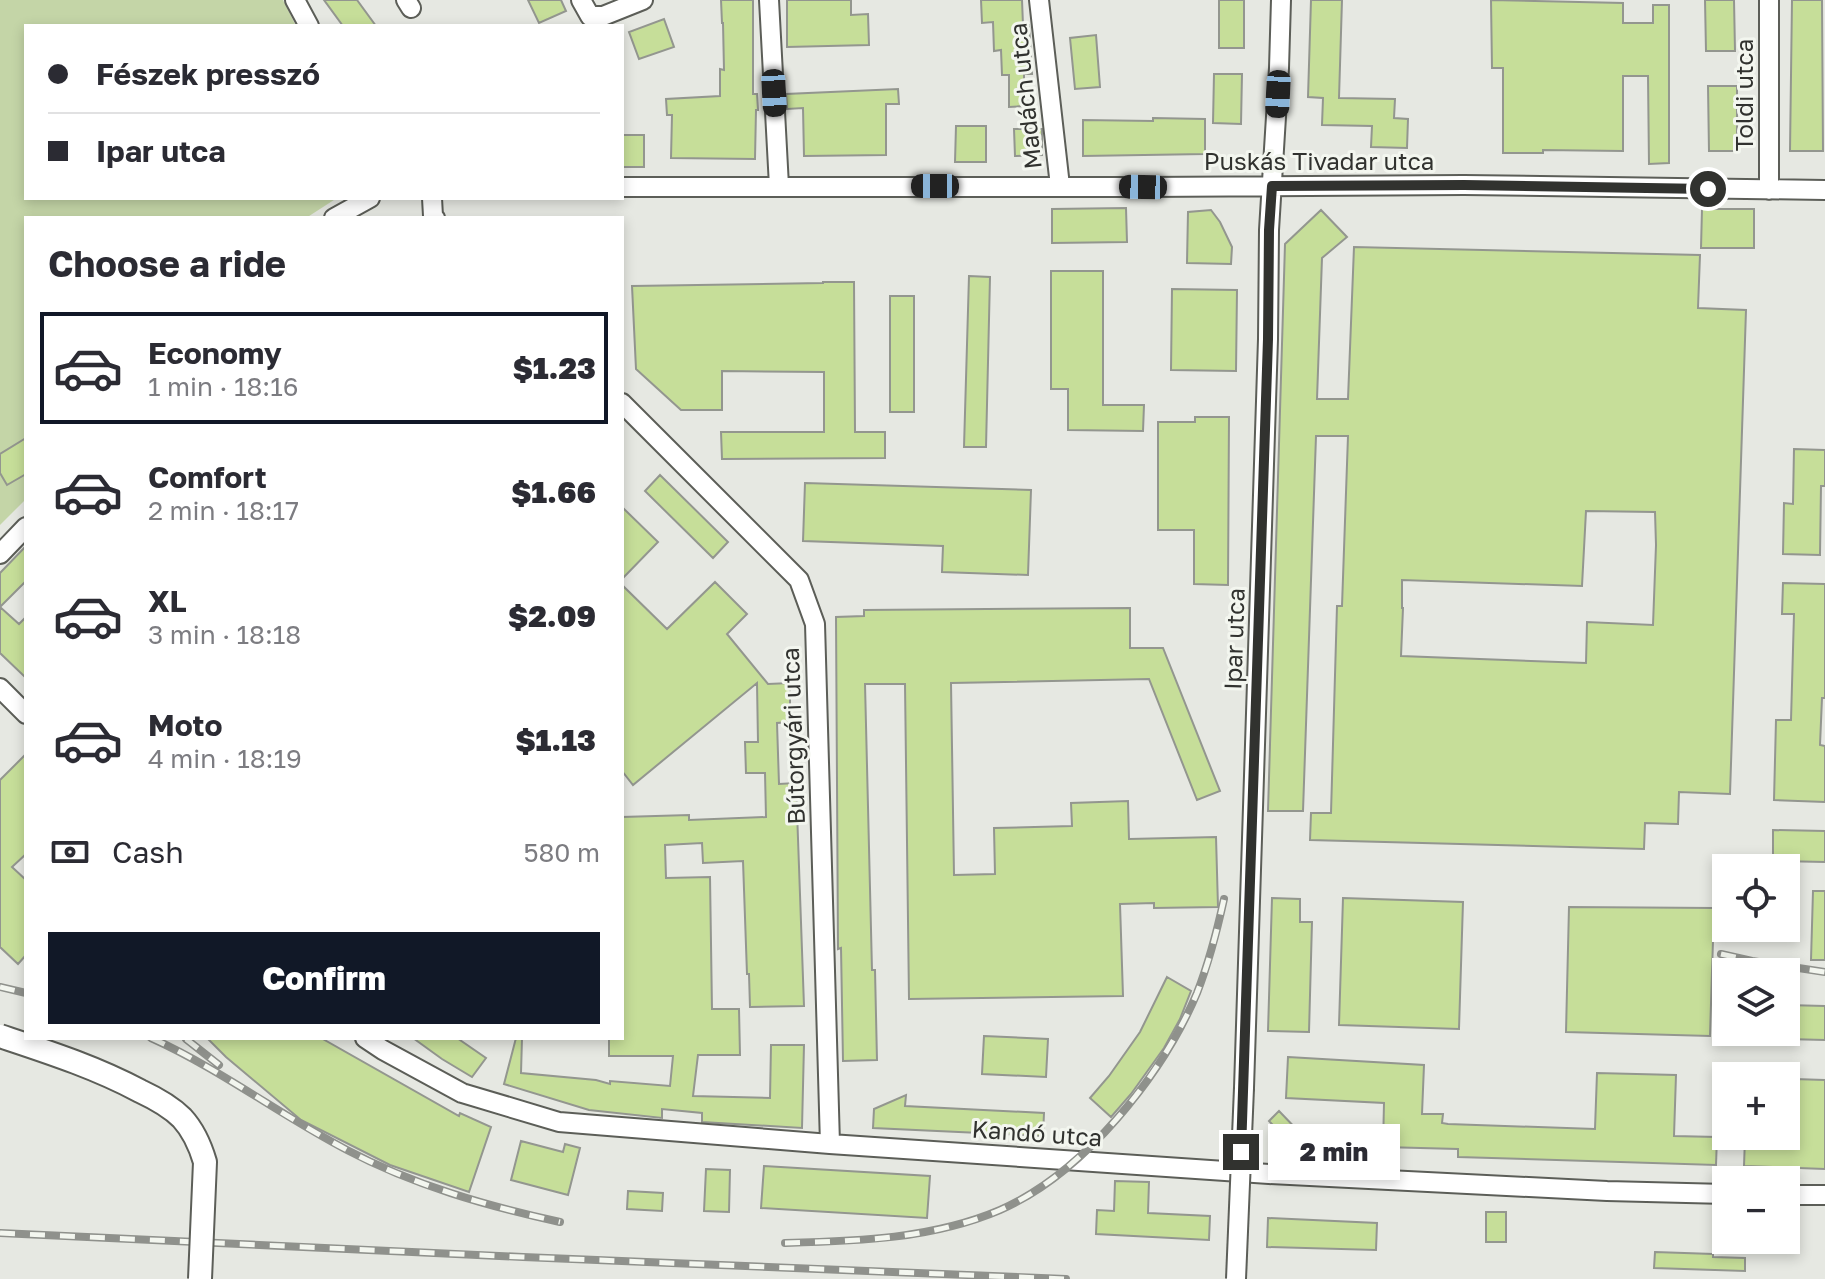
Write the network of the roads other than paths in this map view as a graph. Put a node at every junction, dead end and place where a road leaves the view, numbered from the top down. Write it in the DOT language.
graph roads {
  1 [pos="295,0"];
  2 [pos="643,0"];
  3 [pos="769,0"];
  4 [pos="1039,0"];
  5 [pos="1281,0"];
  6 [pos="1769,0"];
  7 [pos="593,15"];
  8 [pos="308,24"];
  9 [pos="779,186"];
  10 [pos="1060,186"];
  11 [pos="1272,186"];
  12 [pos="624,187"];
  13 [pos="1769,190"];
  14 [pos="1825,190"];
  15 [pos="366,200"];
  16 [pos="338,216"];
  17 [pos="624,405"];
  18 [pos="24,529"];
  19 [pos="0,554"];
  20 [pos="0,688"];
  21 [pos="24,712"];
  22 [pos="0,1036"];
  23 [pos="368,1040"];
  24 [pos="830,1144"];
  25 [pos="1712,1194"];
  26 [pos="1800,1195"];
  27 [pos="1825,1195"];
  28 [pos="200,1279"];
  29 [pos="1236,1279"];
  1 -- 8 [label="street"];
  2 -- 7 [label="street"];
  3 -- 9 [label="street"];
  4 -- 10 [label="street, Madách utca"];
  5 -- 11 [label="street, Ipar utca"];
  6 -- 13 [label="street, Toldi utca"];
  9 -- 10 [label="street, Puskás Tivadar utca"];
  9 -- 12 [label="street, Puskás Tivadar utca"];
  10 -- 11 [label="street, Puskás Tivadar utca"];
  11 -- 13 [label="street, Puskás Tivadar utca"];
  11 -- 29 [label="street, Ipar utca, bridge"];
  13 -- 14 [label="street, Puskás Tivadar utca"];
  15 -- 16 [label="street"];
  17 -- 24 [label="street, Bútorgyári utca"];
  18 -- 19 [label="street"];
  20 -- 21 [label="street"];
  22 -- 28 [label="main road, bridge"];
  23 -- 24 [label="street, Kandó utca"];
  24 -- 25 [label="street, Kandó utca"];
  26 -- 27 [label="street"];
}
